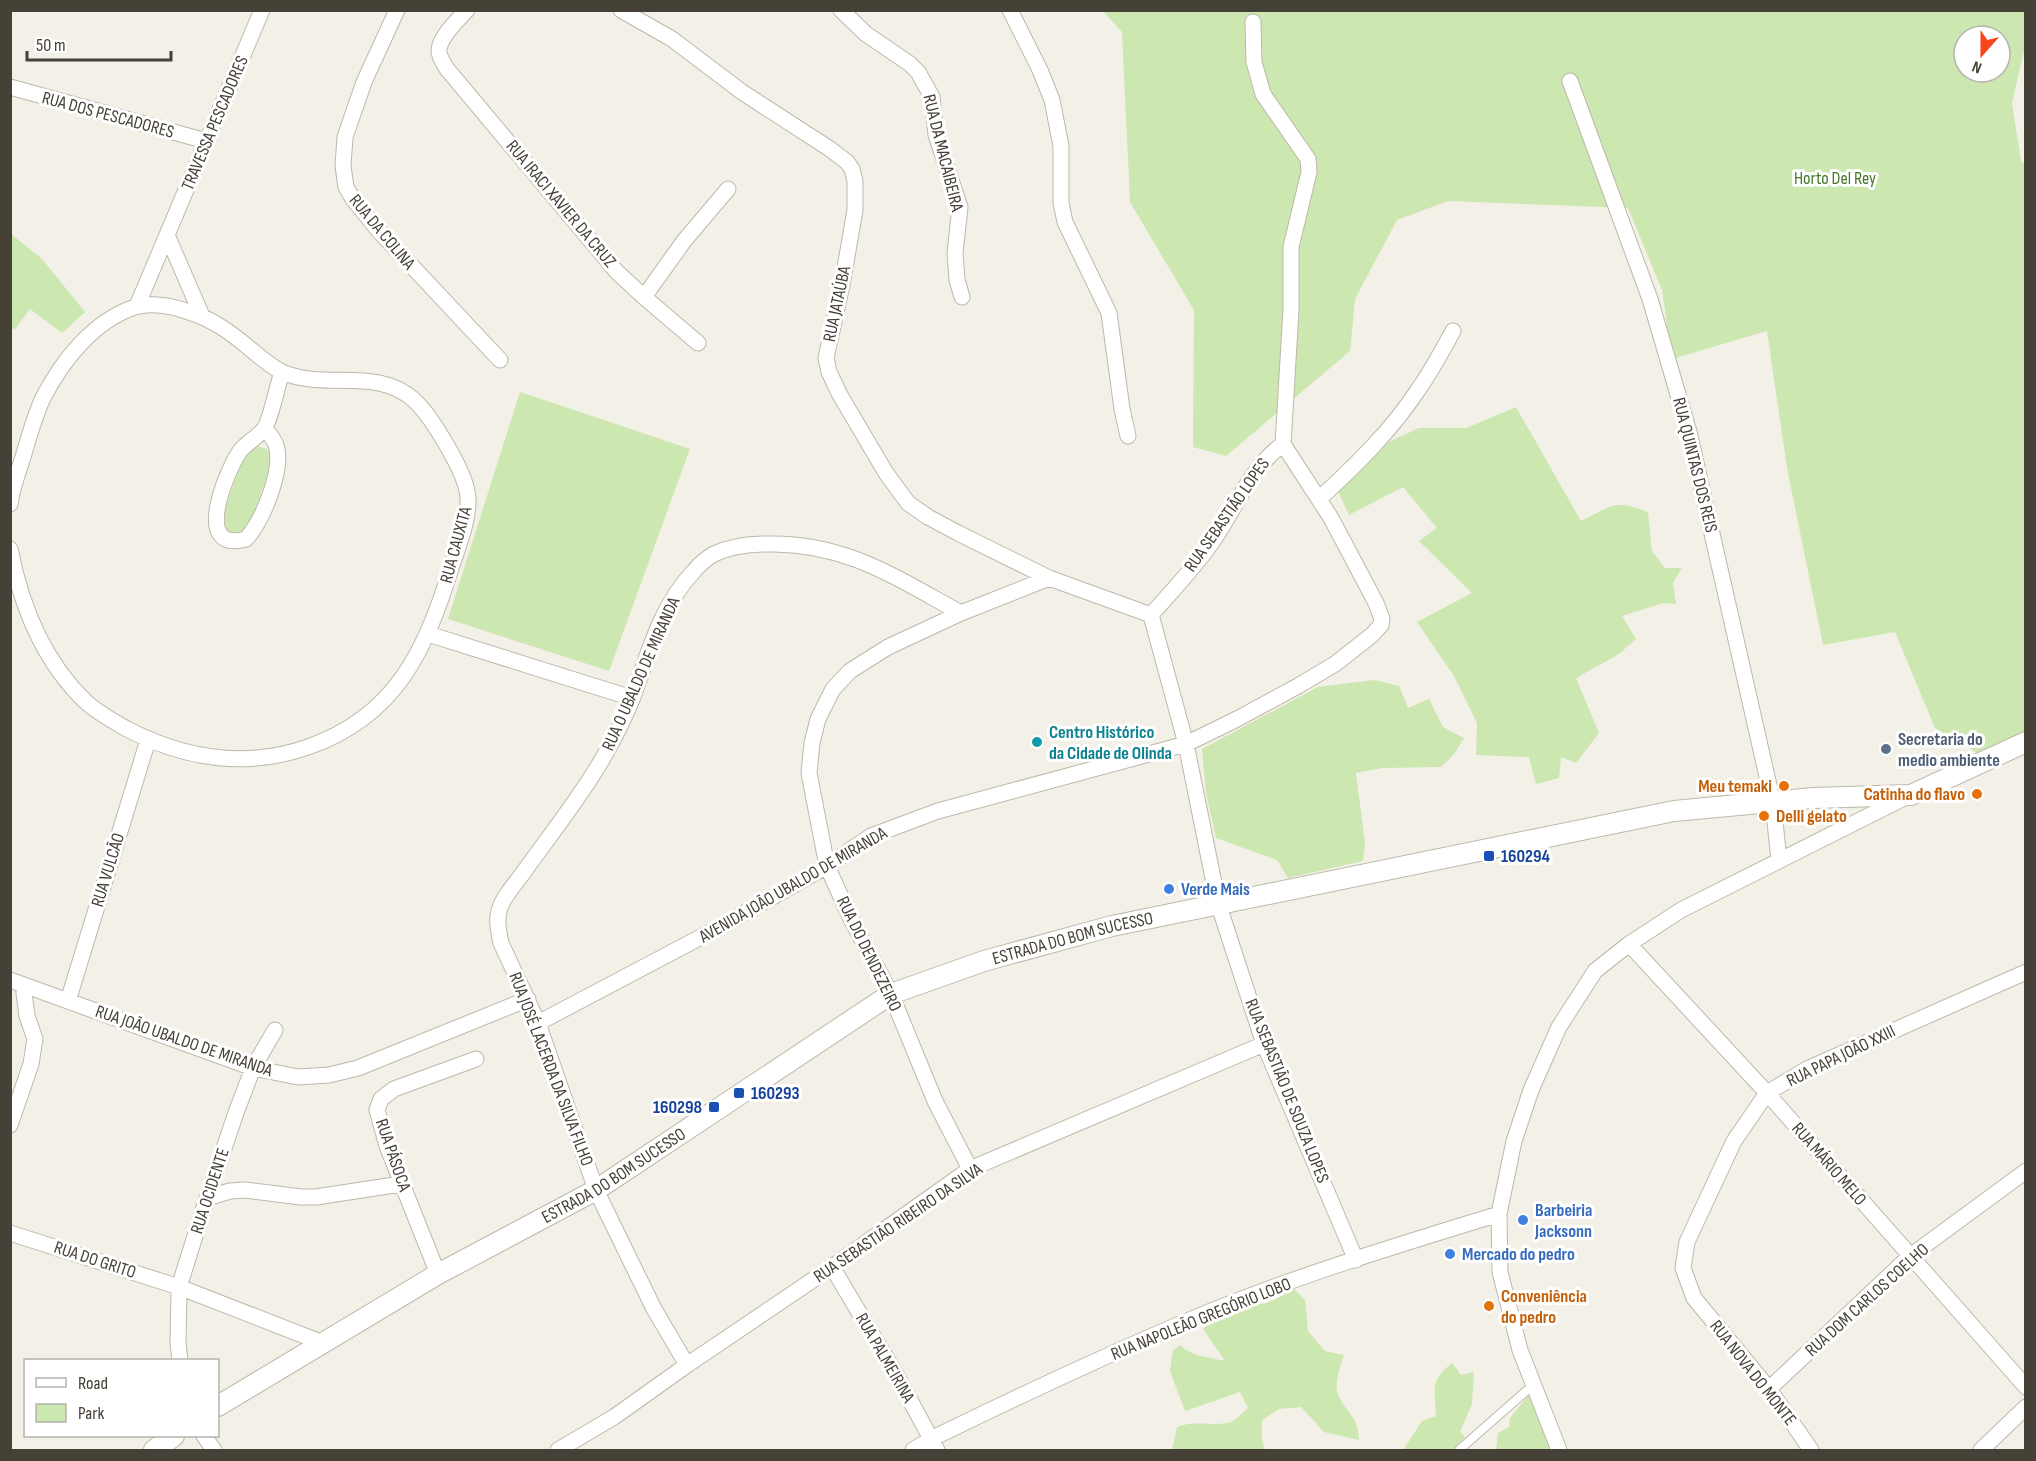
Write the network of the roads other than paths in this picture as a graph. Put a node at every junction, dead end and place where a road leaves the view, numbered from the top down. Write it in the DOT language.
graph roads {
  1 [pos="262,10"];
  2 [pos="397,10"];
  3 [pos="467,10"];
  4 [pos="621,10"];
  5 [pos="842,10"];
  6 [pos="1010,10"];
  7 [pos="1253,22"];
  8 [pos="1570,81"];
  9 [pos="10,87"];
  10 [pos="206,141"];
  11 [pos="729,189"];
  12 [pos="167,235"];
  13 [pos="644,297"];
  14 [pos="962,297"];
  15 [pos="137,306"];
  16 [pos="202,316"];
  17 [pos="1453,331"];
  18 [pos="698,343"];
  19 [pos="500,360"];
  20 [pos="282,372"];
  21 [pos="265,429"];
  22 [pos="1128,436"];
  23 [pos="1283,444"];
  24 [pos="11,498"];
  25 [pos="1319,499"];
  26 [pos="10,504"];
  27 [pos="10,549"];
  28 [pos="1049,578"];
  29 [pos="961,613"];
  30 [pos="1151,615"];
  31 [pos="428,634"];
  32 [pos="632,698"];
  33 [pos="148,740"];
  34 [pos="2025,742"];
  35 [pos="1186,744"];
  36 [pos="1911,795"];
  37 [pos="1773,803"];
  38 [pos="1779,860"];
  39 [pos="827,866"];
  40 [pos="506,898"];
  41 [pos="1218,903"];
  42 [pos="1629,944"];
  43 [pos="2025,972"];
  44 [pos="17,982"];
  45 [pos="891,994"];
  46 [pos="528,999"];
  47 [pos="68,1001"];
  48 [pos="538,1023"];
  49 [pos="275,1030"];
  50 [pos="1264,1044"];
  51 [pos="476,1059"];
  52 [pos="253,1068"];
  53 [pos="1767,1093"];
  54 [pos="10,1125"];
  55 [pos="970,1169"];
  56 [pos="2025,1171"];
  57 [pos="401,1184"];
  58 [pos="596,1190"];
  59 [pos="207,1198"];
  60 [pos="1499,1214"];
  61 [pos="10,1233"];
  62 [pos="1909,1257"];
  63 [pos="1356,1260"];
  64 [pos="832,1267"];
  65 [pos="438,1274"];
  66 [pos="179,1287"];
  67 [pos="1694,1298"];
  68 [pos="323,1343"];
  69 [pos="180,1359"];
  70 [pos="687,1365"];
  71 [pos="1533,1385"];
  72 [pos="2025,1387"];
  73 [pos="1769,1389"];
  74 [pos="219,1405"];
  75 [pos="2025,1407"];
  76 [pos="173,1437"];
  77 [pos="205,1437"];
  78 [pos="934,1445"];
  79 [pos="154,1450"];
  80 [pos="214,1450"];
  81 [pos="558,1450"];
  82 [pos="913,1450"];
  83 [pos="1459,1450"];
  84 [pos="1558,1450"];
  85 [pos="1811,1450"];
  86 [pos="1981,1450"];
  1 -- 10 [label="street, TRAVESSA PESCADORES"];
  2 -- 19 [label="street, RUA DA COLINA"];
  3 -- 13 [label="street, RUA IRACI XAVIER DA CRUZ"];
  4 -- 28 [label="street, RUA JATAÚBA"];
  5 -- 14 [label="street, RUA DA MACAIBEIRA"];
  6 -- 22 [label="street"];
  7 -- 23 [label="street"];
  8 -- 37 [label="street, RUA QUINTAS DOS REIS"];
  9 -- 10 [label="street, RUA DOS PESCADORES"];
  10 -- 12 [label="street, TRAVESSA PESCADORES"];
  11 -- 13 [label="street"];
  12 -- 15 [label="street, TRAVESSA PESCADORES"];
  12 -- 16 [label="street"];
  13 -- 18 [label="street, RUA IRACI XAVIER DA CRUZ"];
  15 -- 16 [label="street, RUA CAUXITA"];
  15 -- 24 [label="street"];
  16 -- 20 [label="street, RUA CAUXITA"];
  17 -- 25 [label="street"];
  20 -- 21 [label="street"];
  20 -- 31 [label="street, RUA CAUXITA"];
  21 -- 21 [label="street"];
  23 -- 25 [label="street"];
  23 -- 30 [label="street, RUA SEBASTIÃO LOPES"];
  24 -- 26 [label="street"];
  25 -- 35 [label="street, AVENIDA JOÃO UBALDO DE MIRANDA"];
  27 -- 33 [label="street, RUA CAUXITA"];
  28 -- 29 [label="street, RUA DO DENDEZEIRO"];
  28 -- 30 [label="street, RUA JATAÚBA"];
  29 -- 32 [label="street, RUA O UBALDO DE MIRANDA"];
  29 -- 39 [label="street, RUA DO DENDEZEIRO"];
  30 -- 35 [label="street, RUA SEBASTIÃO DE SOUZA LOPES"];
  31 -- 32 [label="street"];
  31 -- 33 [label="street, RUA CAUXITA"];
  32 -- 40 [label="street, RUA O UBALDO DE MIRANDA"];
  33 -- 47 [label="street, RUA VULCÃO"];
  34 -- 36 [label="street, ESTRADA DO BOM SUCESSO"];
  35 -- 39 [label="street, AVENIDA JOÃO UBALDO DE MIRANDA"];
  35 -- 41 [label="street, RUA SEBASTIÃO DE SOUZA LOPES"];
  36 -- 37 [label="street, ESTRADA DO BOM SUCESSO"];
  36 -- 38 [label="street"];
  37 -- 38 [label="street, RUA QUINTAS DOS REIS"];
  37 -- 41 [label="street, ESTRADA DO BOM SUCESSO"];
  38 -- 42 [label="street"];
  39 -- 45 [label="street, RUA DO DENDEZEIRO"];
  39 -- 48 [label="street, AVENIDA JOÃO UBALDO DE MIRANDA"];
  40 -- 46 [label="street, RUA JOSÉ LACERDA DA SILVA FILHO"];
  41 -- 45 [label="street, ESTRADA DO BOM SUCESSO"];
  41 -- 50 [label="street, RUA SEBASTIÃO DE SOUZA LOPES"];
  42 -- 53 [label="street, RUA MÁRIO MELO"];
  42 -- 60 [label="street"];
  43 -- 53 [label="street, RUA PAPA JOÃO XXIII"];
  44 -- 47 [label="street, RUA JOÃO UBALDO DE MIRANDA"];
  44 -- 54 [label="street"];
  45 -- 55 [label="street, RUA DO DENDEZEIRO"];
  45 -- 58 [label="street, ESTRADA DO BOM SUCESSO"];
  46 -- 48 [label="street, RUA JOSÉ LACERDA DA SILVA FILHO"];
  46 -- 52 [label="street, RUA JOÃO UBALDO DE MIRANDA"];
  47 -- 52 [label="street, RUA JOÃO UBALDO DE MIRANDA"];
  48 -- 58 [label="street, RUA JOSÉ LACERDA DA SILVA FILHO"];
  49 -- 52 [label="street, RUA OCIDENTE"];
  50 -- 55 [label="street, RUA SEBASTIÃO RIBEIRO DA SILVA"];
  50 -- 63 [label="street, RUA SEBASTIÃO DE SOUZA LOPES"];
  51 -- 57 [label="street, RUA PÁSOCA"];
  52 -- 59 [label="street, RUA OCIDENTE"];
  53 -- 62 [label="street, RUA MÁRIO MELO"];
  53 -- 67 [label="street, RUA PAPA JOÃO XXIII"];
  55 -- 64 [label="street, RUA SEBASTIÃO RIBEIRO DA SILVA"];
  56 -- 62 [label="street, RUA DOM CARLOS COELHO"];
  57 -- 59 [label="street"];
  57 -- 65 [label="street, RUA PÁSOCA"];
  58 -- 65 [label="street, ESTRADA DO BOM SUCESSO"];
  58 -- 70 [label="street, RUA JOSÉ LACERDA DA SILVA FILHO"];
  59 -- 66 [label="street, RUA OCIDENTE"];
  60 -- 63 [label="street, RUA NAPOLEÃO GREGÓRIO LOBO"];
  60 -- 71 [label="street"];
  61 -- 66 [label="street, RUA DO GRITO"];
  62 -- 72 [label="street, RUA MÁRIO MELO"];
  62 -- 73 [label="street, RUA DOM CARLOS COELHO"];
  63 -- 78 [label="street, RUA NAPOLEÃO GREGÓRIO LOBO"];
  64 -- 70 [label="street, RUA SEBASTIÃO RIBEIRO DA SILVA"];
  64 -- 78 [label="street, RUA PALMEIRINA"];
  65 -- 68 [label="street, ESTRADA DO BOM SUCESSO"];
  66 -- 68 [label="street, RUA DO GRITO"];
  66 -- 69 [label="street, RUA OCIDENTE"];
  67 -- 73 [label="street, RUA NOVA DO MONTE"];
  68 -- 74 [label="street, ESTRADA DO BOM SUCESSO"];
  70 -- 81 [label="street, RUA SEBASTIÃO RIBEIRO DA SILVA"];
  71 -- 83 [label="lane"];
  71 -- 84 [label="street"];
  73 -- 85 [label="street, RUA NOVA DO MONTE"];
  75 -- 86 [label="street"];
  76 -- 79 [label="street"];
  77 -- 80 [label="street"];
  78 -- 82 [label="street, RUA NAPOLEÃO GREGÓRIO LOBO"];
}
